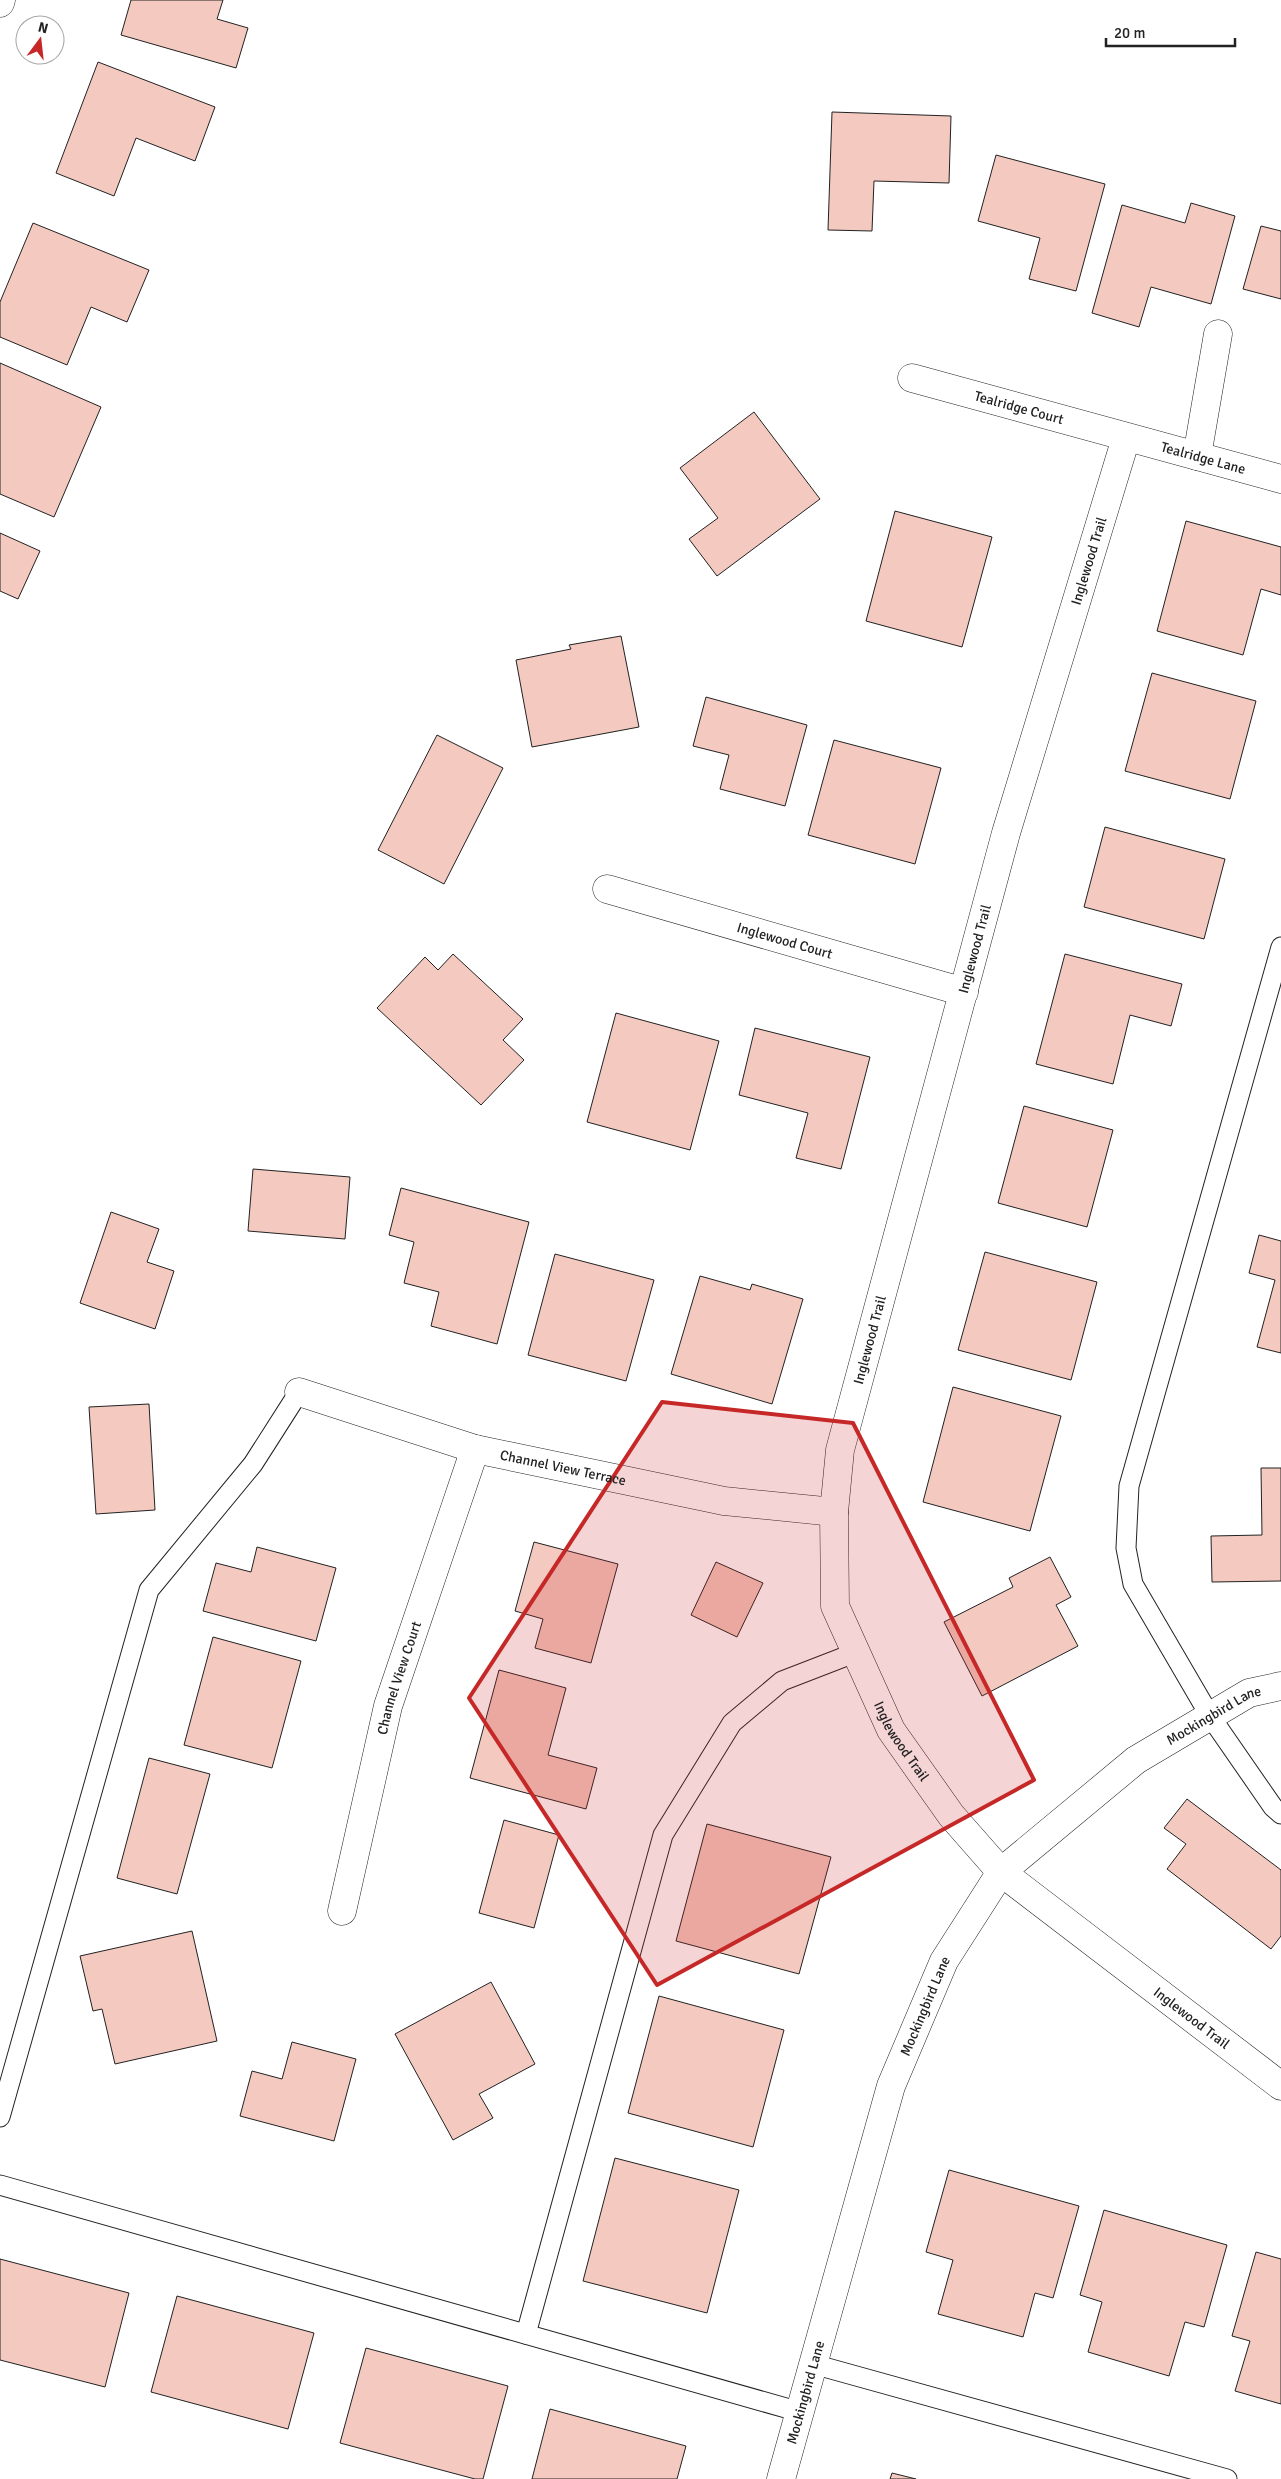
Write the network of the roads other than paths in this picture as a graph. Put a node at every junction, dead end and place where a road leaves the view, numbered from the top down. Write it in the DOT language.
graph roads {
  1 [pos="1218,334"];
  2 [pos="912,378"];
  3 [pos="1126,438"];
  4 [pos="1197,456"];
  5 [pos="1281,479"];
  6 [pos="606,889"];
  7 [pos="1281,947"];
  8 [pos="964,992"];
  9 [pos="300,1392"];
  10 [pos="475,1449"];
  11 [pos="834,1512"];
  12 [pos="857,1652"];
  13 [pos="1281,1686"];
  14 [pos="1210,1716"];
  15 [pos="1281,1814"];
  16 [pos="1002,1872"];
  17 [pos="342,1912"];
  18 [pos="1281,2086"];
  19 [pos="0,2117"];
  20 [pos="0,2185"];
  21 [pos="526,2334"];
  22 [pos="814,2364"];
  23 [pos="800,2412"];
  24 [pos="781,2479"];
  25 [pos="1226,2479"];
  1 -- 4 [label="street"];
  2 -- 3 [label="street, Tealridge Court"];
  3 -- 4 [label="street, Tealridge Lane"];
  3 -- 8 [label="street, Inglewood Trail"];
  4 -- 5 [label="street, Tealridge Lane"];
  6 -- 8 [label="street, Inglewood Court"];
  7 -- 14 [label="lane"];
  8 -- 11 [label="street, Inglewood Trail"];
  9 -- 10 [label="street, Channel View Terrace"];
  9 -- 19 [label="lane"];
  10 -- 11 [label="street, Channel View Terrace"];
  10 -- 17 [label="street, Channel View Court"];
  11 -- 12 [label="street, Inglewood Trail"];
  12 -- 16 [label="street, Inglewood Trail"];
  12 -- 21 [label="lane"];
  13 -- 14 [label="street, Mockingbird Lane"];
  14 -- 15 [label="lane"];
  14 -- 16 [label="street, Mockingbird Lane"];
  16 -- 18 [label="street, Inglewood Trail"];
  16 -- 22 [label="street, Mockingbird Lane"];
  20 -- 21 [label="lane"];
  21 -- 23 [label="lane"];
  22 -- 23 [label="street, Mockingbird Lane"];
  22 -- 25 [label="lane"];
  23 -- 24 [label="street, Mockingbird Lane"];
}
